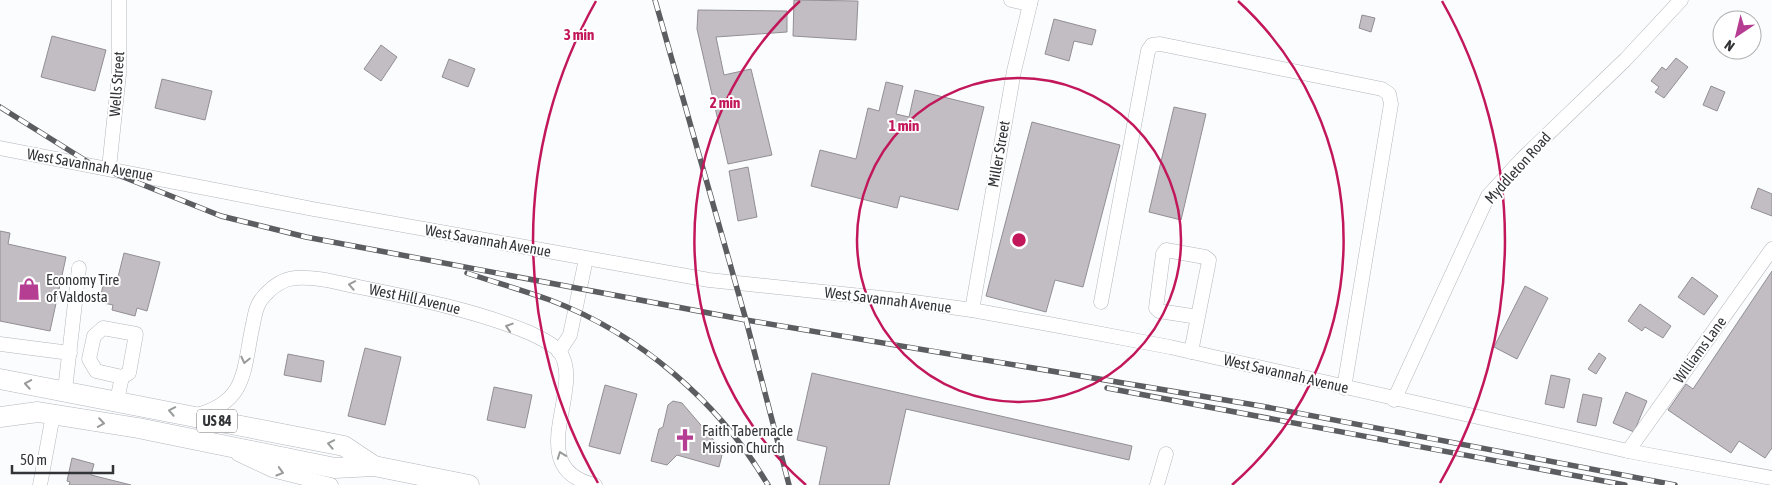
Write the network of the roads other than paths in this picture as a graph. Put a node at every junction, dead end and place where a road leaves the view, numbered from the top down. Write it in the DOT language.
graph roads {
  1 [pos="119,0"];
  2 [pos="1011,0"];
  3 [pos="1681,0"];
  4 [pos="1030,2"];
  5 [pos="0,148"];
  6 [pos="109,168"];
  7 [pos="1772,249"];
  8 [pos="586,259"];
  9 [pos="79,268"];
  10 [pos="1100,302"];
  11 [pos="972,310"];
  12 [pos="1198,317"];
  13 [pos="70,332"];
  14 [pos="94,336"];
  15 [pos="0,344"];
  16 [pos="559,352"];
  17 [pos="1191,352"];
  18 [pos="70,353"];
  19 [pos="122,377"];
  20 [pos="0,379"];
  21 [pos="1344,388"];
  22 [pos="65,390"];
  23 [pos="116,400"];
  24 [pos="1394,400"];
  25 [pos="53,415"];
  26 [pos="194,416"];
  27 [pos="0,417"];
  28 [pos="220,445"];
  29 [pos="1628,451"];
  30 [pos="1166,454"];
  31 [pos="374,466"];
  32 [pos="1772,478"];
  33 [pos="40,485"];
  34 [pos="331,485"];
  35 [pos="469,485"];
  36 [pos="595,485"];
  37 [pos="1157,485"];
  1 -- 6 [label="street, Wells Street"];
  2 -- 4 [label="street"];
  3 -- 24 [label="street, Myddleton Road"];
  4 -- 11 [label="street, Miller Street"];
  5 -- 6 [label="street, West Savannah Avenue"];
  6 -- 8 [label="street, West Savannah Avenue"];
  7 -- 29 [label="street, Williams Lane"];
  8 -- 11 [label="street, West Savannah Avenue"];
  8 -- 16 [label="street"];
  9 -- 13 [label="street"];
  10 -- 21 [label="street"];
  11 -- 17 [label="street, West Savannah Avenue"];
  12 -- 12 [label="street"];
  12 -- 17 [label="street"];
  13 -- 14 [label="street"];
  13 -- 18 [label="street"];
  14 -- 19 [label="street"];
  14 -- 19 [label="street"];
  15 -- 18 [label="street"];
  16 -- 26 [label="street, West Hill Avenue, one-way"];
  36 -- 16 [label="street, one-way"];
  17 -- 21 [label="street, West Savannah Avenue"];
  18 -- 22 [label="street"];
  19 -- 23 [label="street"];
  22 -- 20 [label="highway, West Hill Avenue / US 84, one-way"];
  21 -- 24 [label="street, West Savannah Avenue"];
  22 -- 23 [label="highway, West Hill Avenue / US 84"];
  26 -- 23 [label="highway, West Hill Avenue / US 84, one-way"];
  24 -- 29 [label="street, West Savannah Avenue"];
  25 -- 27 [label="highway, US 84"];
  25 -- 28 [label="highway, West Hill Avenue / US 84, one-way"];
  25 -- 33 [label="street"];
  31 -- 26 [label="highway, West Hill Avenue / US 84, one-way"];
  28 -- 31 [label="highway, West Hill Avenue / US 84"];
  28 -- 34 [label="street, West Hill Avenue, one-way"];
  29 -- 32 [label="street, West Savannah Avenue"];
  30 -- 37 [label="street"];
  31 -- 35 [label="highway, West Hill Avenue / US 84"];
}
